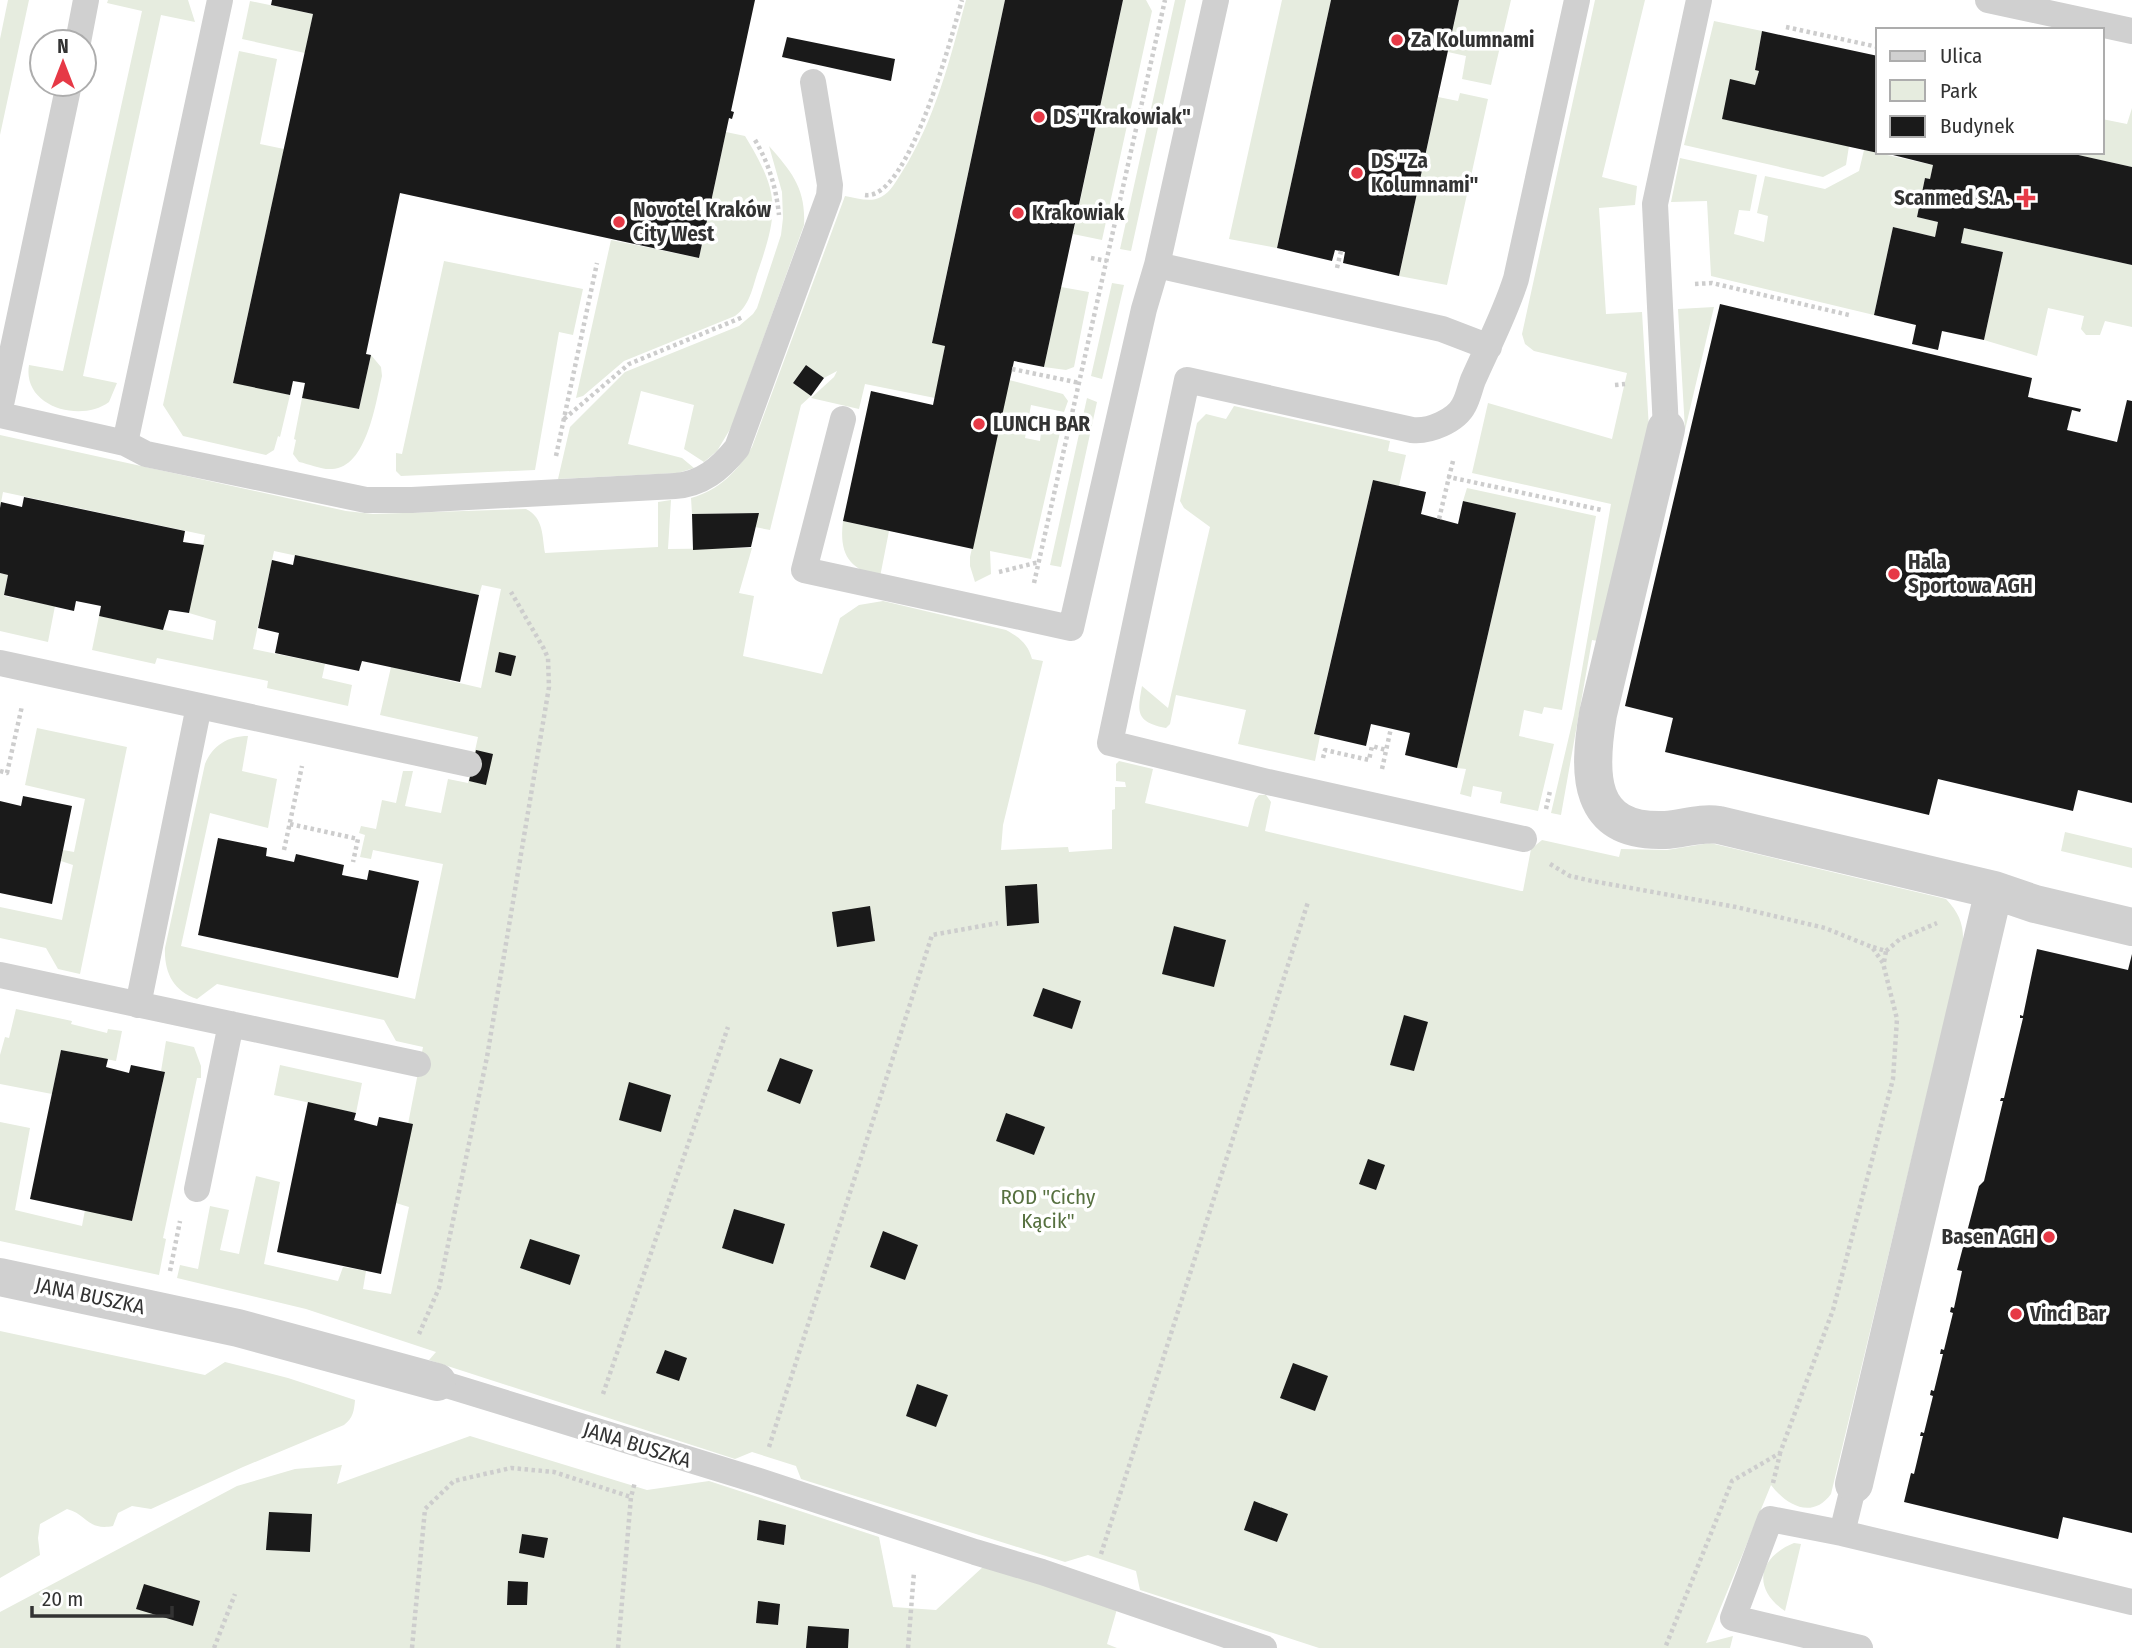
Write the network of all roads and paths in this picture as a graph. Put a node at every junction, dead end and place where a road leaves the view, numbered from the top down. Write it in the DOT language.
graph roads {
  1 [pos="86,0"];
  2 [pos="220,0"];
  3 [pos="962,0"];
  4 [pos="1165,0"];
  5 [pos="1216,0"];
  6 [pos="1577,0"];
  7 [pos="1699,0"];
  8 [pos="1988,0"];
  9 [pos="1786,27"];
  10 [pos="81,28"];
  11 [pos="2132,31"];
  12 [pos="1876,47"];
  13 [pos="813,82"];
  14 [pos="66,98"];
  15 [pos="755,140"];
  16 [pos="830,196"];
  17 [pos="869,196"];
  18 [pos="779,215"];
  19 [pos="778,224"];
  20 [pos="1340,251"];
  21 [pos="1091,258"];
  22 [pos="1107,261"];
  23 [pos="597,263"];
  24 [pos="1157,265"];
  25 [pos="1336,269"];
  26 [pos="1659,286"];
  27 [pos="747,312"];
  28 [pos="1849,315"];
  29 [pos="1489,347"];
  30 [pos="1012,369"];
  31 [pos="1080,383"];
  32 [pos="1464,405"];
  33 [pos="0,409"];
  34 [pos="0,415"];
  35 [pos="564,419"];
  36 [pos="843,419"];
  37 [pos="1666,429"];
  38 [pos="125,443"];
  39 [pos="555,461"];
  40 [pos="1449,477"];
  41 [pos="1439,519"];
  42 [pos="1601,521"];
  43 [pos="511,592"];
  44 [pos="1026,620"];
  45 [pos="0,663"];
  46 [pos="29,670"];
  47 [pos="199,706"];
  48 [pos="310,729"];
  49 [pos="1391,729"];
  50 [pos="1386,750"];
  51 [pos="1335,761"];
  52 [pos="469,764"];
  53 [pos="1370,769"];
  54 [pos="0,771"];
  55 [pos="1553,779"];
  56 [pos="1544,820"];
  57 [pos="290,824"];
  58 [pos="1524,839"];
  59 [pos="284,850"];
  60 [pos="353,862"];
  61 [pos="1994,890"];
  62 [pos="1308,902"];
  63 [pos="998,923"];
  64 [pos="2132,927"];
  65 [pos="1872,947"];
  66 [pos="1883,963"];
  67 [pos="0,975"];
  68 [pos="138,1005"];
  69 [pos="231,1024"];
  70 [pos="728,1027"];
  71 [pos="418,1064"];
  72 [pos="197,1189"];
  73 [pos="170,1274"];
  74 [pos="0,1277"];
  75 [pos="418,1339"];
  76 [pos="437,1382"];
  77 [pos="600,1402"];
  78 [pos="766,1457"];
  79 [pos="1854,1484"];
  80 [pos="633,1486"];
  81 [pos="631,1497"];
  82 [pos="1842,1533"];
  83 [pos="1100,1558"];
  84 [pos="235,1594"];
  85 [pos="2132,1602"];
  86 [pos="910,1609"];
  87 [pos="214,1648"];
  88 [pos="412,1648"];
  89 [pos="618,1648"];
  90 [pos="908,1648"];
  91 [pos="1264,1648"];
  92 [pos="1665,1648"];
  93 [pos="1860,1648"];
  1 -- 10 [label="lane"];
  2 -- 38 [label="lane"];
  3 -- 17 [label="path"];
  4 -- 22 [label="path"];
  5 -- 24 [label="lane"];
  6 -- 29 [label="lane"];
  7 -- 26 [label="lane"];
  8 -- 11 [label="lane"];
  9 -- 12 [label="path"];
  13 -- 16 [label="lane"];
  14 -- 33 [label="lane"];
  15 -- 18 [label="path"];
  16 -- 18 [label="path"];
  16 -- 38 [label="lane"];
  18 -- 19 [label="path"];
  20 -- 25 [label="path"];
  21 -- 22 [label="path"];
  22 -- 31 [label="path"];
  23 -- 35 [label="path"];
  24 -- 29 [label="lane"];
  24 -- 44 [label="lane"];
  26 -- 28 [label="path"];
  26 -- 37 [label="lane"];
  27 -- 35 [label="path"];
  29 -- 32 [label="lane"];
  30 -- 31 [label="path"];
  31 -- 44 [label="path"];
  32 -- 40 [label="path"];
  32 -- 58 [label="lane"];
  34 -- 38 [label="lane"];
  35 -- 39 [label="path"];
  36 -- 44 [label="lane"];
  37 -- 61 [label="street"];
  40 -- 41 [label="path"];
  40 -- 42 [label="path"];
  43 -- 75 [label="path"];
  45 -- 46 [label="lane"];
  46 -- 47 [label="lane"];
  46 -- 54 [label="path"];
  47 -- 48 [label="lane"];
  47 -- 68 [label="lane"];
  48 -- 52 [label="lane"];
  48 -- 57 [label="path"];
  49 -- 50 [label="path"];
  50 -- 51 [label="path"];
  50 -- 53 [label="path"];
  55 -- 56 [label="path"];
  57 -- 59 [label="path"];
  57 -- 60 [label="path"];
  58 -- 65 [label="path"];
  61 -- 64 [label="street"];
  61 -- 79 [label="street"];
  62 -- 83 [label="path"];
  63 -- 78 [label="path"];
  65 -- 66 [label="path"];
  65 -- 66 [label="path"];
  66 -- 92 [label="path"];
  67 -- 68 [label="lane"];
  68 -- 69 [label="lane"];
  69 -- 71 [label="lane"];
  69 -- 72 [label="lane"];
  70 -- 77 [label="path"];
  72 -- 73 [label="path"];
  74 -- 76 [label="street, JANA BUSZKA"];
  76 -- 91 [label="lane, JANA BUSZKA"];
  79 -- 82 [label="lane"];
  80 -- 81 [label="path"];
  81 -- 88 [label="path"];
  81 -- 89 [label="path"];
  82 -- 85 [label="lane"];
  82 -- 93 [label="lane"];
  84 -- 87 [label="path"];
  86 -- 90 [label="path"];
}
